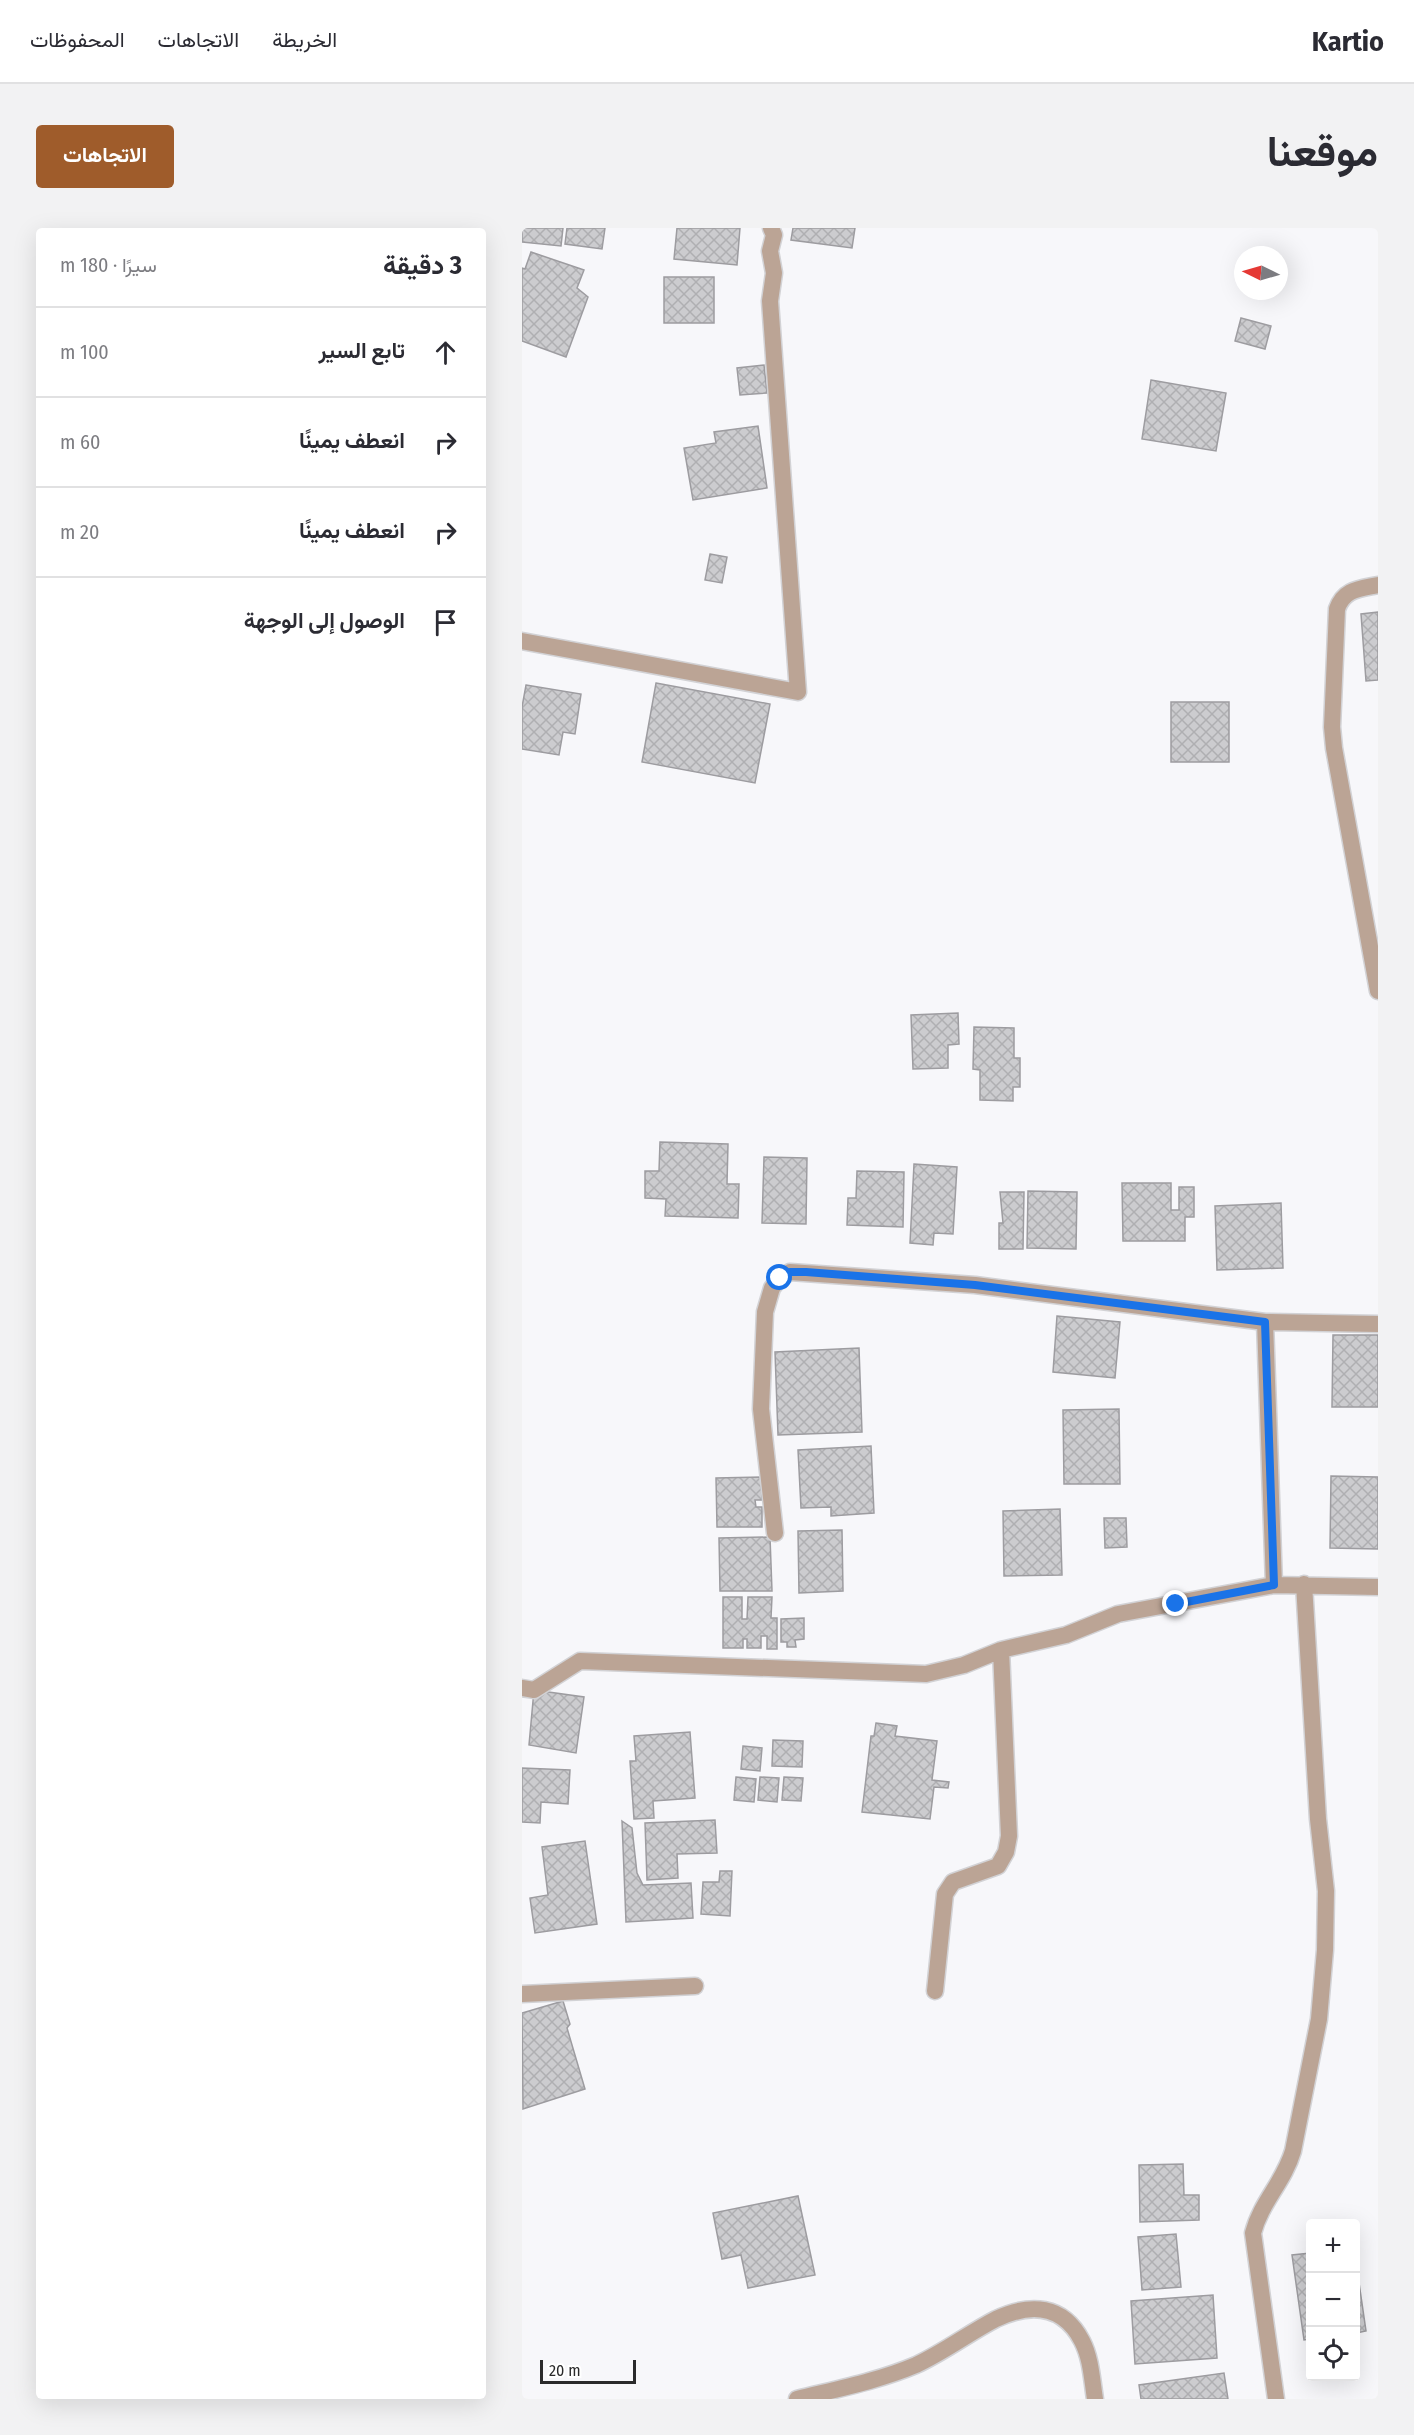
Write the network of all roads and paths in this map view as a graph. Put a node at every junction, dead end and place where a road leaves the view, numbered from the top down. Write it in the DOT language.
graph roads {
  1 [pos="771,228"];
  2 [pos="1378,585"];
  3 [pos="522,641"];
  4 [pos="1378,990"];
  5 [pos="1265,1322"];
  6 [pos="1378,1324"];
  7 [pos="775,1533"];
  8 [pos="1304,1584"];
  9 [pos="1274,1585"];
  10 [pos="1378,1587"];
  11 [pos="1001,1650"];
  12 [pos="522,1688"];
  13 [pos="695,1986"];
  14 [pos="935,1991"];
  15 [pos="522,1994"];
  16 [pos="797,2399"];
  17 [pos="1095,2399"];
  18 [pos="1276,2399"];
  1 -- 3 [label="street"];
  2 -- 4 [label="street"];
  5 -- 6 [label="street"];
  5 -- 7 [label="street"];
  5 -- 9 [label="street"];
  8 -- 9 [label="street"];
  8 -- 10 [label="street"];
  8 -- 18 [label="street"];
  9 -- 11 [label="street"];
  11 -- 12 [label="street"];
  11 -- 14 [label="street"];
  13 -- 15 [label="street"];
  16 -- 17 [label="street"];
}
